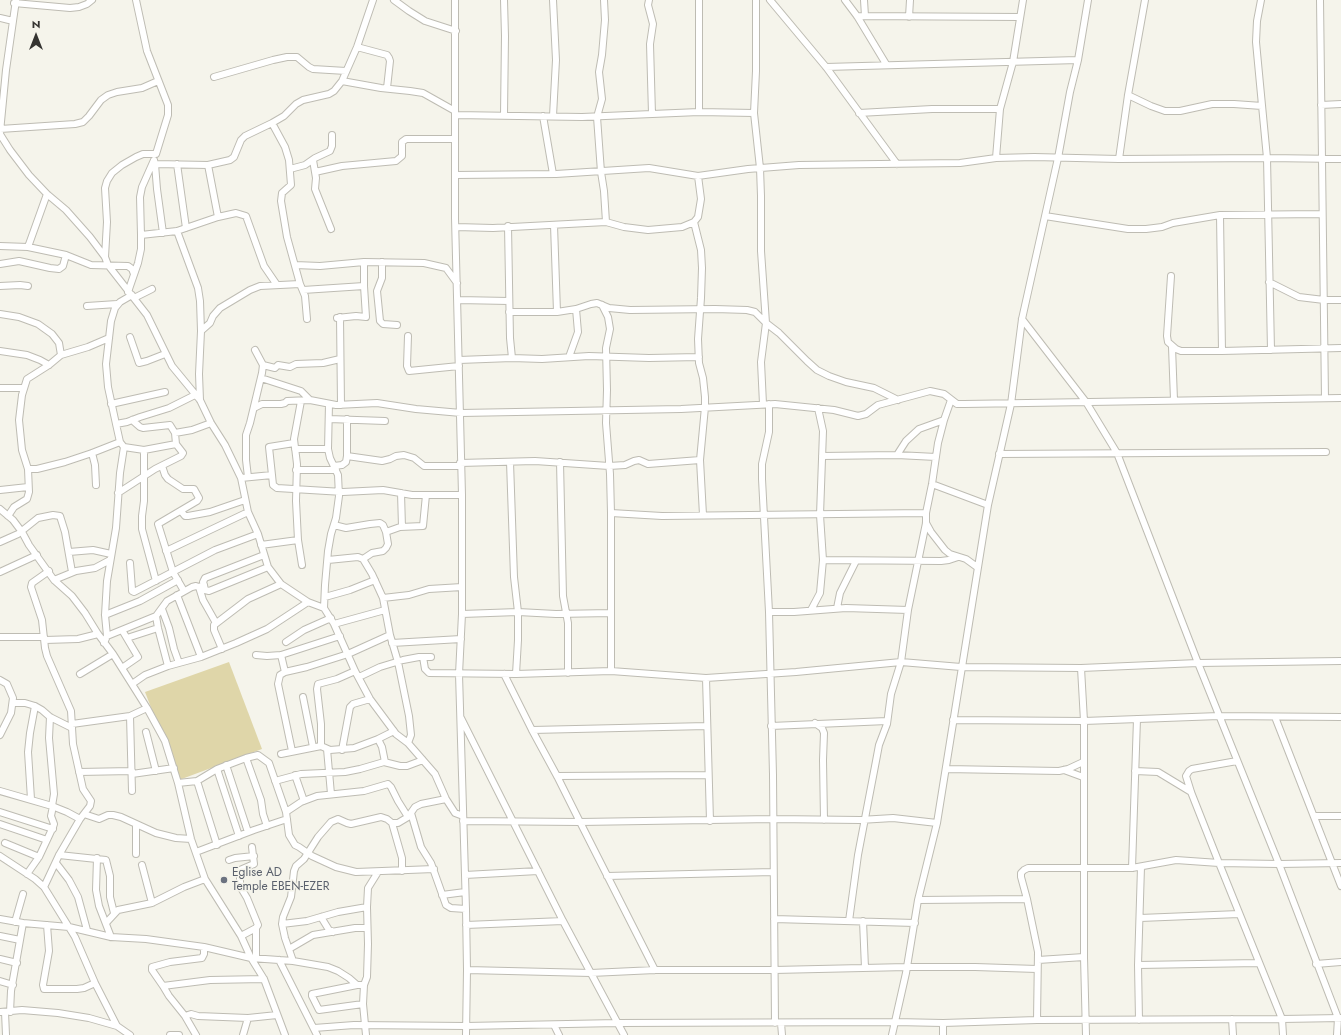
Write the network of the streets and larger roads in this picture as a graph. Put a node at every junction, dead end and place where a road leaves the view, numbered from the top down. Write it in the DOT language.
graph roads {
  1 [pos="92,0"];
  2 [pos="136,0"];
  3 [pos="373,0"];
  4 [pos="394,0"];
  5 [pos="455,0"];
  6 [pos="504,0"];
  7 [pos="553,0"];
  8 [pos="604,0"];
  9 [pos="699,0"];
  10 [pos="756,0"];
  11 [pos="770,0"];
  12 [pos="845,0"];
  13 [pos="864,0"];
  14 [pos="910,0"];
  15 [pos="1023,0"];
  16 [pos="1088,0"];
  17 [pos="1145,0"];
  18 [pos="1261,0"];
  19 [pos="1320,0"];
  20 [pos="15,2"];
  21 [pos="648,2"];
  22 [pos="857,16"];
  23 [pos="865,16"];
  24 [pos="909,17"];
  25 [pos="1020,17"];
  26 [pos="0,18"];
  27 [pos="13,21"];
  28 [pos="456,31"];
  29 [pos="357,46"];
  30 [pos="1078,60"];
  31 [pos="1013,62"];
  32 [pos="886,64"];
  33 [pos="826,67"];
  34 [pos="3,70"];
  35 [pos="346,71"];
  36 [pos="214,77"];
  37 [pos="158,81"];
  38 [pos="342,81"];
  39 [pos="387,88"];
  40 [pos="1128,95"];
  41 [pos="1341,104"];
  42 [pos="1321,105"];
  43 [pos="1262,106"];
  44 [pos="1000,109"];
  45 [pos="699,112"];
  46 [pos="455,113"];
  47 [pos="754,113"];
  48 [pos="859,113"];
  49 [pos="652,114"];
  50 [pos="504,115"];
  51 [pos="543,116"];
  52 [pos="553,116"];
  53 [pos="597,117"];
  54 [pos="272,123"];
  55 [pos="0,129"];
  56 [pos="0,134"];
  57 [pos="332,135"];
  58 [pos="455,139"];
  59 [pos="996,158"];
  60 [pos="1058,158"];
  61 [pos="1267,158"];
  62 [pos="155,159"];
  63 [pos="1119,159"];
  64 [pos="1322,159"];
  65 [pos="1341,159"];
  66 [pos="313,160"];
  67 [pos="178,164"];
  68 [pos="897,164"];
  69 [pos="208,165"];
  70 [pos="760,168"];
  71 [pos="290,169"];
  72 [pos="315,172"];
  73 [pos="601,172"];
  74 [pos="553,174"];
  75 [pos="455,175"];
  76 [pos="698,176"];
  77 [pos="47,194"];
  78 [pos="1268,214"];
  79 [pos="1322,214"];
  80 [pos="1220,215"];
  81 [pos="1045,216"];
  82 [pos="218,217"];
  83 [pos="606,222"];
  84 [pos="694,222"];
  85 [pos="554,225"];
  86 [pos="508,226"];
  87 [pos="456,227"];
  88 [pos="186,228"];
  89 [pos="332,229"];
  90 [pos="177,230"];
  91 [pos="163,233"];
  92 [pos="141,235"];
  93 [pos="0,246"];
  94 [pos="28,247"];
  95 [pos="66,255"];
  96 [pos="105,257"];
  97 [pos="364,262"];
  98 [pos="382,262"];
  99 [pos="0,264"];
  100 [pos="295,265"];
  101 [pos="108,266"];
  102 [pos="134,274"];
  103 [pos="1170,276"];
  104 [pos="1269,282"];
  105 [pos="458,284"];
  106 [pos="277,285"];
  107 [pos="0,286"];
  108 [pos="28,286"];
  109 [pos="364,286"];
  110 [pos="302,287"];
  111 [pos="152,290"];
  112 [pos="131,295"];
  113 [pos="458,300"];
  114 [pos="1324,300"];
  115 [pos="1341,300"];
  116 [pos="509,301"];
  117 [pos="117,304"];
  118 [pos="602,305"];
  119 [pos="87,306"];
  120 [pos="576,309"];
  121 [pos="700,309"];
  122 [pos="509,312"];
  123 [pos="556,312"];
  124 [pos="0,314"];
  125 [pos="307,319"];
  126 [pos="1022,319"];
  127 [pos="766,323"];
  128 [pos="397,324"];
  129 [pos="201,331"];
  130 [pos="130,336"];
  131 [pos="408,336"];
  132 [pos="109,338"];
  133 [pos="1172,347"];
  134 [pos="1324,348"];
  135 [pos="1341,348"];
  136 [pos="255,350"];
  137 [pos="1271,350"];
  138 [pos="0,351"];
  139 [pos="1222,351"];
  140 [pos="165,354"];
  141 [pos="61,355"];
  142 [pos="606,356"];
  143 [pos="569,357"];
  144 [pos="699,357"];
  145 [pos="512,358"];
  146 [pos="340,359"];
  147 [pos="459,363"];
  148 [pos="49,365"];
  149 [pos="263,365"];
  150 [pos="262,378"];
  151 [pos="0,388"];
  152 [pos="23,388"];
  153 [pos="164,392"];
  154 [pos="195,395"];
  155 [pos="1325,398"];
  156 [pos="1341,398"];
  157 [pos="200,400"];
  158 [pos="310,400"];
  159 [pos="898,400"];
  160 [pos="952,400"];
  161 [pos="1174,400"];
  162 [pos="302,401"];
  163 [pos="1086,402"];
  164 [pos="111,404"];
  165 [pos="329,404"];
  166 [pos="766,404"];
  167 [pos="1011,404"];
  168 [pos="341,405"];
  169 [pos="705,407"];
  170 [pos="254,408"];
  171 [pos="818,408"];
  172 [pos="606,410"];
  173 [pos="460,413"];
  174 [pos="328,419"];
  175 [pos="347,419"];
  176 [pos="132,420"];
  177 [pos="944,420"];
  178 [pos="385,421"];
  179 [pos="211,423"];
  180 [pos="116,424"];
  181 [pos="174,433"];
  182 [pos="120,442"];
  183 [pos="176,444"];
  184 [pos="295,446"];
  185 [pos="124,447"];
  186 [pos="328,449"];
  187 [pos="144,450"];
  188 [pos="1326,452"];
  189 [pos="92,453"];
  190 [pos="1117,453"];
  191 [pos="999,454"];
  192 [pos="897,455"];
  193 [pos="347,456"];
  194 [pos="822,456"];
  195 [pos="936,457"];
  196 [pos="700,460"];
  197 [pos="510,462"];
  198 [pos="560,462"];
  199 [pos="460,464"];
  200 [pos="162,466"];
  201 [pos="609,466"];
  202 [pos="335,468"];
  203 [pos="28,470"];
  204 [pos="296,470"];
  205 [pos="272,475"];
  206 [pos="144,477"];
  207 [pos="248,477"];
  208 [pos="241,478"];
  209 [pos="932,484"];
  210 [pos="96,485"];
  211 [pos="28,486"];
  212 [pos="296,488"];
  213 [pos="0,490"];
  214 [pos="339,492"];
  215 [pos="118,493"];
  216 [pos="401,493"];
  217 [pos="426,495"];
  218 [pos="462,495"];
  219 [pos="245,500"];
  220 [pos="988,504"];
  221 [pos="0,509"];
  222 [pos="181,511"];
  223 [pos="248,512"];
  224 [pos="611,513"];
  225 [pos="926,513"];
  226 [pos="764,514"];
  227 [pos="703,515"];
  228 [pos="820,515"];
  229 [pos="8,516"];
  230 [pos="926,523"];
  231 [pos="334,525"];
  232 [pos="402,527"];
  233 [pos="22,532"];
  234 [pos="386,532"];
  235 [pos="258,534"];
  236 [pos="298,540"];
  237 [pos="0,542"];
  238 [pos="261,545"];
  239 [pos="166,551"];
  240 [pos="68,552"];
  241 [pos="37,555"];
  242 [pos="264,555"];
  243 [pos="110,557"];
  244 [pos="958,557"];
  245 [pos="363,559"];
  246 [pos="328,560"];
  247 [pos="823,560"];
  248 [pos="918,560"];
  249 [pos="856,561"];
  250 [pos="130,563"];
  251 [pos="302,565"];
  252 [pos="268,567"];
  253 [pos="977,567"];
  254 [pos="49,571"];
  255 [pos="0,572"];
  256 [pos="72,572"];
  257 [pos="173,572"];
  258 [pos="220,572"];
  259 [pos="54,580"];
  260 [pos="178,580"];
  261 [pos="375,580"];
  262 [pos="156,581"];
  263 [pos="281,584"];
  264 [pos="223,585"];
  265 [pos="201,586"];
  266 [pos="462,586"];
  267 [pos="184,591"];
  268 [pos="177,595"];
  269 [pos="325,597"];
  270 [pos="383,598"];
  271 [pos="308,602"];
  272 [pos="324,608"];
  273 [pos="837,608"];
  274 [pos="162,609"];
  275 [pos="385,610"];
  276 [pos="811,610"];
  277 [pos="908,610"];
  278 [pos="518,612"];
  279 [pos="769,612"];
  280 [pos="611,613"];
  281 [pos="462,614"];
  282 [pos="566,614"];
  283 [pos="105,616"];
  284 [pos="156,616"];
  285 [pos="332,621"];
  286 [pos="216,623"];
  287 [pos="158,628"];
  288 [pos="122,630"];
  289 [pos="98,634"];
  290 [pos="390,635"];
  291 [pos="107,636"];
  292 [pos="340,636"];
  293 [pos="0,638"];
  294 [pos="127,638"];
  295 [pos="461,638"];
  296 [pos="44,639"];
  297 [pos="104,642"];
  298 [pos="286,642"];
  299 [pos="392,643"];
  300 [pos="222,650"];
  301 [pos="113,654"];
  302 [pos="348,654"];
  303 [pos="256,655"];
  304 [pos="281,655"];
  305 [pos="201,657"];
  306 [pos="423,657"];
  307 [pos="431,657"];
  308 [pos="1341,661"];
  309 [pos="179,662"];
  310 [pos="398,662"];
  311 [pos="901,662"];
  312 [pos="1198,663"];
  313 [pos="168,666"];
  314 [pos="961,667"];
  315 [pos="122,668"];
  316 [pos="1081,668"];
  317 [pos="355,671"];
  318 [pos="285,672"];
  319 [pos="611,672"];
  320 [pos="568,673"];
  321 [pos="80,674"];
  322 [pos="459,674"];
  323 [pos="504,674"];
  324 [pos="516,674"];
  325 [pos="770,674"];
  326 [pos="359,677"];
  327 [pos="706,678"];
  328 [pos="0,680"];
  329 [pos="132,684"];
  330 [pos="304,697"];
  331 [pos="370,699"];
  332 [pos="13,703"];
  333 [pos="35,706"];
  334 [pos="147,708"];
  335 [pos="130,716"];
  336 [pos="460,716"];
  337 [pos="1219,716"];
  338 [pos="50,717"];
  339 [pos="1275,717"];
  340 [pos="1341,717"];
  341 [pos="1137,719"];
  342 [pos="953,720"];
  343 [pos="887,721"];
  344 [pos="1084,721"];
  345 [pos="816,723"];
  346 [pos="72,726"];
  347 [pos="707,726"];
  348 [pos="771,726"];
  349 [pos="532,730"];
  350 [pos="394,731"];
  351 [pos="146,732"];
  352 [pos="0,735"];
  353 [pos="378,739"];
  354 [pos="408,743"];
  355 [pos="313,747"];
  356 [pos="324,748"];
  357 [pos="342,750"];
  358 [pos="292,751"];
  359 [pos="281,754"];
  360 [pos="246,758"];
  361 [pos="422,760"];
  362 [pos="1237,761"];
  363 [pos="385,762"];
  364 [pos="1083,762"];
  365 [pos="226,765"];
  366 [pos="174,768"];
  367 [pos="217,769"];
  368 [pos="946,769"];
  369 [pos="1064,770"];
  370 [pos="156,771"];
  371 [pos="1135,771"];
  372 [pos="79,772"];
  373 [pos="328,772"];
  374 [pos="132,773"];
  375 [pos="295,775"];
  376 [pos="708,775"];
  377 [pos="557,776"];
  378 [pos="1083,777"];
  379 [pos="197,781"];
  380 [pos="275,781"];
  381 [pos="178,784"];
  382 [pos="0,791"];
  383 [pos="132,791"];
  384 [pos="1191,792"];
  385 [pos="331,794"];
  386 [pos="31,799"];
  387 [pos="446,800"];
  388 [pos="304,801"];
  389 [pos="53,806"];
  390 [pos="0,812"];
  391 [pos="286,812"];
  392 [pos="410,815"];
  393 [pos="82,816"];
  394 [pos="1314,816"];
  395 [pos="1341,816"];
  396 [pos="287,819"];
  397 [pos="463,819"];
  398 [pos="773,819"];
  399 [pos="824,820"];
  400 [pos="865,820"];
  401 [pos="710,821"];
  402 [pos="513,822"];
  403 [pos="580,822"];
  404 [pos="936,822"];
  405 [pos="392,823"];
  406 [pos="0,824"];
  407 [pos="136,825"];
  408 [pos="267,826"];
  409 [pos="53,829"];
  410 [pos="248,832"];
  411 [pos="239,836"];
  412 [pos="191,839"];
  413 [pos="47,840"];
  414 [pos="5,843"];
  415 [pos="217,845"];
  416 [pos="252,847"];
  417 [pos="196,852"];
  418 [pos="307,852"];
  419 [pos="136,854"];
  420 [pos="59,855"];
  421 [pos="0,856"];
  422 [pos="254,856"];
  423 [pos="38,857"];
  424 [pos="97,858"];
  425 [pos="229,860"];
  426 [pos="56,863"];
  427 [pos="1219,863"];
  428 [pos="1332,863"];
  429 [pos="1341,863"];
  430 [pos="1279,864"];
  431 [pos="142,866"];
  432 [pos="1141,867"];
  433 [pos="1132,868"];
  434 [pos="434,869"];
  435 [pos="1084,869"];
  436 [pos="402,871"];
  437 [pos="538,871"];
  438 [pos="378,872"];
  439 [pos="774,872"];
  440 [pos="27,874"];
  441 [pos="465,875"];
  442 [pos="607,876"];
  443 [pos="205,879"];
  444 [pos="1341,886"];
  445 [pos="44,887"];
  446 [pos="465,892"];
  447 [pos="23,894"];
  448 [pos="442,895"];
  449 [pos="1027,899"];
  450 [pos="918,900"];
  451 [pos="152,903"];
  452 [pos="367,907"];
  453 [pos="466,909"];
  454 [pos="114,913"];
  455 [pos="1239,914"];
  456 [pos="322,917"];
  457 [pos="1140,918"];
  458 [pos="0,919"];
  459 [pos="774,919"];
  460 [pos="563,921"];
  461 [pos="849,921"];
  462 [pos="863,921"];
  463 [pos="15,922"];
  464 [pos="23,923"];
  465 [pos="106,923"];
  466 [pos="914,923"];
  467 [pos="282,924"];
  468 [pos="47,925"];
  469 [pos="466,925"];
  470 [pos="69,927"];
  471 [pos="256,928"];
  472 [pos="367,928"];
  473 [pos="87,930"];
  474 [pos="333,932"];
  475 [pos="0,936"];
  476 [pos="241,936"];
  477 [pos="111,937"];
  478 [pos="20,940"];
  479 [pos="204,947"];
  480 [pos="289,949"];
  481 [pos="1084,957"];
  482 [pos="254,958"];
  483 [pos="0,959"];
  484 [pos="279,960"];
  485 [pos="1038,960"];
  486 [pos="293,961"];
  487 [pos="1341,962"];
  488 [pos="17,963"];
  489 [pos="1259,963"];
  490 [pos="1316,964"];
  491 [pos="1138,965"];
  492 [pos="907,967"];
  493 [pos="865,968"];
  494 [pos="1037,969"];
  495 [pos="467,970"];
  496 [pos="655,970"];
  497 [pos="774,970"];
  498 [pos="591,973"];
  499 [pos="264,979"];
  500 [pos="0,981"];
  501 [pos="95,983"];
  502 [pos="357,985"];
  503 [pos="364,985"];
  504 [pos="13,986"];
  505 [pos="163,986"];
  506 [pos="363,1004"];
  507 [pos="5,1012"];
  508 [pos="277,1015"];
  509 [pos="185,1016"];
  510 [pos="248,1018"];
  511 [pos="1339,1018"];
  512 [pos="1086,1019"];
  513 [pos="1232,1019"];
  514 [pos="1282,1019"];
  515 [pos="1037,1020"];
  516 [pos="1139,1020"];
  517 [pos="895,1022"];
  518 [pos="618,1023"];
  519 [pos="778,1023"];
  520 [pos="943,1023"];
  521 [pos="366,1025"];
  522 [pos="554,1025"];
  523 [pos="117,1026"];
  524 [pos="466,1026"];
  525 [pos="314,1028"];
  526 [pos="127,1034"];
  527 [pos="6,1035"];
  528 [pos="170,1035"];
  529 [pos="178,1035"];
  530 [pos="196,1035"];
  531 [pos="243,1035"];
  532 [pos="286,1035"];
  533 [pos="317,1035"];
  534 [pos="366,1035"];
  535 [pos="466,1035"];
  536 [pos="559,1035"];
  537 [pos="624,1035"];
  538 [pos="782,1035"];
  539 [pos="892,1035"];
  540 [pos="943,1035"];
  541 [pos="1086,1035"];
  542 [pos="1233,1035"];
  543 [pos="1282,1035"];
  544 [pos="1337,1035"];
  1 -- 20 [label="street"];
  2 -- 37 [label="street"];
  3 -- 29 [label="street"];
  4 -- 28 [label="street"];
  5 -- 28 [label="street"];
  6 -- 50 [label="street"];
  7 -- 52 [label="street"];
  8 -- 53 [label="street"];
  9 -- 45 [label="street"];
  10 -- 47 [label="street"];
  11 -- 33 [label="street"];
  12 -- 22 [label="street"];
  13 -- 23 [label="street"];
  14 -- 24 [label="street"];
  15 -- 25 [label="street"];
  16 -- 30 [label="street"];
  17 -- 40 [label="street"];
  18 -- 43 [label="street"];
  19 -- 42 [label="street"];
  20 -- 27 [label="street"];
  21 -- 49 [label="street"];
  22 -- 23 [label="street"];
  22 -- 32 [label="street"];
  23 -- 24 [label="street"];
  24 -- 25 [label="street"];
  25 -- 31 [label="street"];
  26 -- 27 [label="street"];
  27 -- 34 [label="street"];
  28 -- 46 [label="street"];
  29 -- 35 [label="street"];
  29 -- 39 [label="street"];
  30 -- 31 [label="street"];
  30 -- 60 [label="street"];
  31 -- 32 [label="street"];
  31 -- 44 [label="street"];
  32 -- 33 [label="street"];
  33 -- 48 [label="street"];
  34 -- 55 [label="street"];
  35 -- 36 [label="street"];
  35 -- 38 [label="street"];
  37 -- 55 [label="street"];
  37 -- 62 [label="street"];
  38 -- 39 [label="street"];
  38 -- 54 [label="street"];
  39 -- 46 [label="street"];
  40 -- 43 [label="street"];
  40 -- 63 [label="street"];
  41 -- 42 [label="street"];
  42 -- 64 [label="street"];
  43 -- 61 [label="street"];
  44 -- 48 [label="street"];
  44 -- 59 [label="street"];
  45 -- 47 [label="street"];
  45 -- 49 [label="street"];
  46 -- 50 [label="street"];
  46 -- 58 [label="street"];
  47 -- 70 [label="street"];
  48 -- 68 [label="street"];
  49 -- 53 [label="street"];
  50 -- 51 [label="street"];
  51 -- 52 [label="street"];
  51 -- 74 [label="street"];
  52 -- 53 [label="street"];
  53 -- 73 [label="street"];
  54 -- 69 [label="street"];
  54 -- 71 [label="street"];
  55 -- 56 [label="street"];
  56 -- 77 [label="street"];
  57 -- 66 [label="street"];
  58 -- 72 [label="street"];
  58 -- 75 [label="street"];
  59 -- 60 [label="street"];
  59 -- 68 [label="street"];
  60 -- 63 [label="street"];
  60 -- 81 [label="street"];
  61 -- 63 [label="street"];
  61 -- 64 [label="street"];
  61 -- 78 [label="street"];
  62 -- 67 [label="street"];
  62 -- 91 [label="street"];
  62 -- 92 [label="street"];
  62 -- 96 [label="street"];
  64 -- 65 [label="street"];
  64 -- 79 [label="street"];
  66 -- 71 [label="street"];
  66 -- 72 [label="street"];
  67 -- 69 [label="street"];
  67 -- 88 [label="street"];
  68 -- 70 [label="street"];
  69 -- 82 [label="street"];
  70 -- 76 [label="street"];
  70 -- 127 [label="street"];
  71 -- 100 [label="street"];
  72 -- 89 [label="street"];
  73 -- 74 [label="street"];
  73 -- 76 [label="street"];
  73 -- 83 [label="street"];
  74 -- 75 [label="street"];
  75 -- 87 [label="street"];
  76 -- 84 [label="street"];
  77 -- 94 [label="street"];
  77 -- 96 [label="street"];
  78 -- 79 [label="street"];
  78 -- 80 [label="street"];
  78 -- 104 [label="street"];
  79 -- 114 [label="street"];
  80 -- 81 [label="street"];
  80 -- 139 [label="street"];
  81 -- 126 [label="street"];
  82 -- 88 [label="street"];
  82 -- 106 [label="street"];
  83 -- 84 [label="street"];
  83 -- 85 [label="street"];
  84 -- 121 [label="street"];
  85 -- 86 [label="street"];
  85 -- 123 [label="street"];
  86 -- 87 [label="street"];
  86 -- 116 [label="street"];
  87 -- 105 [label="street"];
  88 -- 90 [label="street"];
  90 -- 91 [label="street"];
  90 -- 129 [label="street"];
  91 -- 92 [label="street"];
  92 -- 102 [label="street"];
  93 -- 94 [label="street"];
  94 -- 95 [label="street"];
  95 -- 99 [label="street"];
  95 -- 101 [label="street"];
  96 -- 101 [label="street"];
  97 -- 98 [label="street"];
  97 -- 100 [label="street"];
  97 -- 109 [label="street"];
  98 -- 105 [label="street"];
  98 -- 128 [label="street"];
  100 -- 110 [label="street"];
  101 -- 102 [label="street"];
  101 -- 112 [label="street"];
  102 -- 112 [label="street"];
  103 -- 133 [label="street"];
  104 -- 114 [label="street"];
  104 -- 137 [label="street"];
  105 -- 113 [label="street"];
  106 -- 110 [label="street"];
  106 -- 129 [label="street"];
  107 -- 108 [label="street"];
  109 -- 110 [label="street"];
  109 -- 146 [label="street"];
  110 -- 125 [label="street"];
  111 -- 112 [label="street"];
  112 -- 117 [label="street"];
  112 -- 140 [label="street"];
  113 -- 116 [label="street"];
  113 -- 147 [label="street"];
  114 -- 115 [label="street"];
  114 -- 134 [label="street"];
  116 -- 122 [label="street"];
  117 -- 119 [label="street"];
  117 -- 132 [label="street"];
  118 -- 120 [label="street"];
  118 -- 121 [label="street"];
  118 -- 142 [label="street"];
  120 -- 123 [label="street"];
  120 -- 143 [label="street"];
  121 -- 127 [label="street"];
  121 -- 144 [label="street"];
  122 -- 123 [label="street"];
  122 -- 145 [label="street"];
  124 -- 141 [label="street"];
  126 -- 163 [label="street"];
  126 -- 167 [label="street"];
  127 -- 159 [label="street"];
  127 -- 166 [label="street"];
  129 -- 157 [label="street"];
  130 -- 140 [label="street"];
  131 -- 147 [label="street"];
  132 -- 141 [label="street"];
  132 -- 164 [label="street"];
  133 -- 139 [label="street"];
  133 -- 161 [label="street"];
  134 -- 135 [label="street"];
  134 -- 137 [label="street"];
  134 -- 155 [label="street"];
  136 -- 149 [label="street"];
  137 -- 139 [label="street"];
  138 -- 148 [label="street"];
  140 -- 154 [label="street"];
  141 -- 148 [label="street"];
  142 -- 143 [label="street"];
  142 -- 144 [label="street"];
  142 -- 172 [label="street"];
  143 -- 145 [label="street"];
  144 -- 169 [label="street"];
  145 -- 147 [label="street"];
  146 -- 149 [label="street"];
  146 -- 168 [label="street"];
  147 -- 173 [label="street"];
  148 -- 152 [label="street"];
  149 -- 150 [label="street"];
  150 -- 158 [label="street"];
  150 -- 170 [label="street"];
  151 -- 152 [label="street"];
  152 -- 203 [label="street"];
  153 -- 164 [label="street"];
  154 -- 157 [label="street"];
  154 -- 176 [label="street"];
  155 -- 156 [label="street"];
  155 -- 161 [label="street"];
  157 -- 179 [label="street"];
  158 -- 162 [label="street"];
  158 -- 165 [label="street"];
  159 -- 160 [label="street"];
  159 -- 171 [label="street"];
  160 -- 167 [label="street"];
  160 -- 177 [label="street"];
  161 -- 163 [label="street"];
  162 -- 170 [label="street"];
  162 -- 184 [label="street"];
  163 -- 167 [label="street"];
  163 -- 190 [label="street"];
  164 -- 180 [label="street"];
  165 -- 168 [label="street"];
  165 -- 174 [label="street"];
  166 -- 169 [label="street"];
  166 -- 171 [label="street"];
  166 -- 226 [label="street"];
  167 -- 191 [label="street"];
  168 -- 173 [label="street"];
  169 -- 172 [label="street"];
  169 -- 196 [label="street"];
  170 -- 207 [label="street"];
  171 -- 194 [label="street"];
  172 -- 173 [label="street"];
  172 -- 201 [label="street"];
  173 -- 199 [label="street"];
  174 -- 175 [label="street"];
  174 -- 186 [label="street"];
  175 -- 178 [label="street"];
  175 -- 193 [label="street"];
  176 -- 180 [label="street"];
  176 -- 181 [label="street"];
  177 -- 192 [label="street"];
  177 -- 195 [label="street"];
  179 -- 181 [label="street"];
  179 -- 208 [label="street"];
  180 -- 182 [label="street"];
  181 -- 183 [label="street"];
  182 -- 185 [label="street"];
  182 -- 189 [label="street"];
  183 -- 187 [label="street"];
  183 -- 200 [label="street"];
  184 -- 186 [label="street"];
  184 -- 204 [label="street"];
  184 -- 205 [label="street"];
  185 -- 187 [label="street"];
  185 -- 215 [label="street"];
  186 -- 202 [label="street"];
  187 -- 206 [label="street"];
  188 -- 190 [label="street"];
  189 -- 203 [label="street"];
  189 -- 210 [label="street"];
  190 -- 191 [label="street"];
  190 -- 312 [label="street"];
  191 -- 220 [label="street"];
  192 -- 194 [label="street"];
  192 -- 195 [label="street"];
  193 -- 199 [label="street"];
  193 -- 202 [label="street"];
  194 -- 228 [label="street"];
  195 -- 209 [label="street"];
  196 -- 201 [label="street"];
  196 -- 227 [label="street"];
  197 -- 198 [label="street"];
  197 -- 199 [label="street"];
  197 -- 278 [label="street"];
  198 -- 201 [label="street"];
  198 -- 282 [label="street"];
  199 -- 218 [label="street"];
  200 -- 206 [label="street"];
  200 -- 222 [label="street"];
  201 -- 224 [label="street"];
  202 -- 204 [label="street"];
  202 -- 214 [label="street"];
  203 -- 211 [label="street"];
  204 -- 212 [label="street"];
  205 -- 207 [label="street"];
  205 -- 212 [label="street"];
  206 -- 215 [label="street"];
  206 -- 262 [label="street"];
  207 -- 208 [label="street"];
  208 -- 219 [label="street"];
  209 -- 220 [label="street"];
  209 -- 225 [label="street"];
  211 -- 213 [label="street"];
  211 -- 229 [label="street"];
  212 -- 214 [label="street"];
  212 -- 236 [label="street"];
  214 -- 216 [label="street"];
  214 -- 231 [label="street"];
  215 -- 243 [label="street"];
  216 -- 217 [label="street"];
  216 -- 232 [label="street"];
  217 -- 218 [label="street"];
  217 -- 232 [label="street"];
  218 -- 266 [label="street"];
  219 -- 222 [label="street"];
  219 -- 223 [label="street"];
  220 -- 253 [label="street"];
  221 -- 229 [label="street"];
  222 -- 239 [label="street"];
  223 -- 235 [label="street"];
  223 -- 239 [label="street"];
  224 -- 227 [label="street"];
  224 -- 280 [label="street"];
  225 -- 228 [label="street"];
  225 -- 230 [label="street"];
  226 -- 227 [label="street"];
  226 -- 228 [label="street"];
  226 -- 279 [label="street"];
  228 -- 247 [label="street"];
  229 -- 233 [label="street"];
  230 -- 244 [label="street"];
  230 -- 248 [label="street"];
  231 -- 234 [label="street"];
  231 -- 246 [label="street"];
  232 -- 234 [label="street"];
  233 -- 237 [label="street"];
  233 -- 240 [label="street"];
  233 -- 241 [label="street"];
  234 -- 245 [label="street"];
  235 -- 238 [label="street"];
  235 -- 257 [label="street"];
  236 -- 238 [label="street"];
  236 -- 251 [label="street"];
  238 -- 242 [label="street"];
  239 -- 257 [label="street"];
  240 -- 243 [label="street"];
  240 -- 256 [label="street"];
  241 -- 254 [label="street"];
  241 -- 255 [label="street"];
  242 -- 252 [label="street"];
  242 -- 258 [label="street"];
  243 -- 256 [label="street"];
  243 -- 283 [label="street"];
  244 -- 248 [label="street"];
  244 -- 253 [label="street"];
  245 -- 246 [label="street"];
  245 -- 261 [label="street"];
  246 -- 269 [label="street"];
  247 -- 249 [label="street"];
  247 -- 276 [label="street"];
  248 -- 249 [label="street"];
  248 -- 277 [label="street"];
  249 -- 273 [label="street"];
  250 -- 262 [label="street"];
  252 -- 263 [label="street"];
  252 -- 264 [label="street"];
  253 -- 314 [label="street"];
  254 -- 259 [label="street"];
  254 -- 296 [label="street"];
  256 -- 259 [label="street"];
  257 -- 260 [label="street"];
  257 -- 262 [label="street"];
  258 -- 264 [label="street"];
  258 -- 265 [label="street"];
  259 -- 289 [label="street"];
  260 -- 267 [label="street"];
  260 -- 283 [label="street"];
  261 -- 269 [label="street"];
  261 -- 270 [label="street"];
  263 -- 271 [label="street"];
  263 -- 286 [label="street"];
  264 -- 265 [label="street"];
  265 -- 267 [label="street"];
  265 -- 286 [label="street"];
  266 -- 270 [label="street"];
  266 -- 281 [label="street"];
  267 -- 268 [label="street"];
  268 -- 274 [label="street"];
  268 -- 305 [label="street"];
  269 -- 272 [label="street"];
  270 -- 275 [label="street"];
  271 -- 272 [label="street"];
  271 -- 300 [label="street"];
  272 -- 285 [label="street"];
  273 -- 276 [label="street"];
  273 -- 277 [label="street"];
  274 -- 284 [label="street"];
  274 -- 309 [label="street"];
  275 -- 285 [label="street"];
  275 -- 290 [label="street"];
  276 -- 279 [label="street"];
  277 -- 311 [label="street"];
  278 -- 281 [label="street"];
  278 -- 282 [label="street"];
  278 -- 324 [label="street"];
  279 -- 325 [label="street"];
  280 -- 282 [label="street"];
  280 -- 319 [label="street"];
  281 -- 295 [label="street"];
  282 -- 320 [label="street"];
  283 -- 291 [label="street"];
  284 -- 287 [label="street"];
  284 -- 288 [label="street"];
  285 -- 292 [label="street"];
  285 -- 298 [label="street"];
  286 -- 300 [label="street"];
  287 -- 294 [label="street"];
  287 -- 313 [label="street"];
  288 -- 291 [label="street"];
  288 -- 294 [label="street"];
  289 -- 296 [label="street"];
  289 -- 297 [label="street"];
  290 -- 299 [label="street"];
  290 -- 302 [label="street"];
  291 -- 297 [label="street"];
  292 -- 302 [label="street"];
  292 -- 304 [label="street"];
  293 -- 296 [label="street"];
  294 -- 315 [label="street"];
  295 -- 299 [label="street"];
  295 -- 322 [label="street"];
  296 -- 346 [label="street"];
  297 -- 301 [label="street"];
  299 -- 310 [label="street"];
  300 -- 305 [label="street"];
  301 -- 315 [label="street"];
  301 -- 321 [label="street"];
  302 -- 317 [label="street"];
  302 -- 318 [label="street"];
  303 -- 304 [label="street"];
  304 -- 318 [label="street"];
  305 -- 309 [label="street"];
  306 -- 307 [label="street"];
  306 -- 310 [label="street"];
  306 -- 322 [label="street"];
  308 -- 312 [label="street"];
  309 -- 313 [label="street"];
  310 -- 326 [label="street"];
  310 -- 354 [label="street"];
  311 -- 314 [label="street"];
  311 -- 325 [label="street"];
  311 -- 343 [label="street"];
  312 -- 316 [label="street"];
  312 -- 337 [label="street"];
  313 -- 329 [label="street"];
  314 -- 316 [label="street"];
  314 -- 342 [label="street"];
  315 -- 329 [label="street"];
  316 -- 344 [label="street"];
  317 -- 326 [label="street"];
  317 -- 356 [label="street"];
  318 -- 358 [label="street"];
  319 -- 320 [label="street"];
  319 -- 327 [label="street"];
  320 -- 324 [label="street"];
  322 -- 323 [label="street"];
  322 -- 336 [label="street"];
  323 -- 324 [label="street"];
  323 -- 349 [label="street"];
  325 -- 327 [label="street"];
  325 -- 348 [label="street"];
  326 -- 331 [label="street"];
  327 -- 347 [label="street"];
  328 -- 332 [label="street"];
  329 -- 334 [label="street"];
  330 -- 355 [label="street"];
  331 -- 350 [label="street"];
  331 -- 357 [label="street"];
  332 -- 333 [label="street"];
  332 -- 352 [label="street"];
  333 -- 338 [label="street"];
  333 -- 386 [label="street"];
  334 -- 335 [label="street"];
  334 -- 366 [label="street"];
  335 -- 346 [label="street"];
  335 -- 374 [label="street"];
  336 -- 397 [label="street"];
  336 -- 402 [label="street"];
  337 -- 339 [label="street"];
  337 -- 341 [label="street"];
  337 -- 362 [label="street"];
  338 -- 346 [label="street"];
  338 -- 389 [label="street"];
  339 -- 340 [label="street"];
  339 -- 394 [label="street"];
  341 -- 344 [label="street"];
  341 -- 371 [label="street"];
  342 -- 344 [label="street"];
  342 -- 368 [label="street"];
  343 -- 345 [label="street"];
  343 -- 400 [label="street"];
  344 -- 364 [label="street"];
  345 -- 348 [label="street"];
  345 -- 399 [label="street"];
  346 -- 372 [label="street"];
  347 -- 349 [label="street"];
  347 -- 376 [label="street"];
  348 -- 398 [label="street"];
  349 -- 377 [label="street"];
  350 -- 353 [label="street"];
  350 -- 354 [label="street"];
  351 -- 370 [label="street"];
  353 -- 357 [label="street"];
  353 -- 363 [label="street"];
  354 -- 361 [label="street"];
  355 -- 356 [label="street"];
  355 -- 358 [label="street"];
  356 -- 357 [label="street"];
  356 -- 373 [label="street"];
  358 -- 359 [label="street"];
  360 -- 365 [label="street"];
  360 -- 380 [label="street"];
  360 -- 408 [label="street"];
  361 -- 363 [label="street"];
  361 -- 387 [label="street"];
  362 -- 384 [label="street"];
  362 -- 430 [label="street"];
  363 -- 373 [label="street"];
  364 -- 369 [label="street"];
  364 -- 378 [label="street"];
  365 -- 367 [label="street"];
  365 -- 410 [label="street"];
  366 -- 370 [label="street"];
  366 -- 381 [label="street"];
  367 -- 379 [label="street"];
  367 -- 411 [label="street"];
  368 -- 369 [label="street"];
  368 -- 404 [label="street"];
  369 -- 378 [label="street"];
  370 -- 374 [label="street"];
  371 -- 384 [label="street"];
  371 -- 433 [label="street"];
  372 -- 374 [label="street"];
  372 -- 393 [label="street"];
  373 -- 375 [label="street"];
  373 -- 385 [label="street"];
  374 -- 383 [label="street"];
  375 -- 380 [label="street"];
  375 -- 388 [label="street"];
  376 -- 377 [label="street"];
  376 -- 401 [label="street"];
  377 -- 403 [label="street"];
  378 -- 435 [label="street"];
  379 -- 381 [label="street"];
  379 -- 415 [label="street"];
  380 -- 391 [label="street"];
  381 -- 412 [label="street"];
  382 -- 386 [label="street"];
  384 -- 427 [label="street"];
  385 -- 388 [label="street"];
  385 -- 392 [label="street"];
  386 -- 389 [label="street"];
  387 -- 392 [label="street"];
  387 -- 397 [label="street"];
  388 -- 391 [label="street"];
  389 -- 393 [label="street"];
  389 -- 409 [label="street"];
  390 -- 409 [label="street"];
  391 -- 396 [label="street"];
  392 -- 405 [label="street"];
  392 -- 434 [label="street"];
  393 -- 407 [label="street"];
  393 -- 420 [label="street"];
  394 -- 395 [label="street"];
  394 -- 428 [label="street"];
  396 -- 408 [label="street"];
  396 -- 418 [label="street"];
  397 -- 402 [label="street"];
  397 -- 441 [label="street"];
  398 -- 399 [label="street"];
  398 -- 401 [label="street"];
  398 -- 439 [label="street"];
  399 -- 400 [label="street"];
  400 -- 404 [label="street"];
  400 -- 461 [label="street"];
  401 -- 403 [label="street"];
  402 -- 403 [label="street"];
  402 -- 437 [label="street"];
  403 -- 442 [label="street"];
  404 -- 450 [label="street"];
  405 -- 418 [label="street"];
  405 -- 436 [label="street"];
  406 -- 413 [label="street"];
  407 -- 412 [label="street"];
  407 -- 419 [label="street"];
  408 -- 410 [label="street"];
  409 -- 413 [label="street"];
  410 -- 411 [label="street"];
  411 -- 415 [label="street"];
  412 -- 417 [label="street"];
  413 -- 423 [label="street"];
  414 -- 423 [label="street"];
  415 -- 417 [label="street"];
  416 -- 422 [label="street"];
  417 -- 443 [label="street"];
  418 -- 438 [label="street"];
  418 -- 467 [label="street"];
  420 -- 424 [label="street"];
  420 -- 426 [label="street"];
  421 -- 440 [label="street"];
  422 -- 425 [label="street"];
  422 -- 471 [label="street"];
  423 -- 440 [label="street"];
  424 -- 454 [label="street"];
  424 -- 465 [label="street"];
  426 -- 445 [label="street"];
  426 -- 473 [label="street"];
  427 -- 430 [label="street"];
  427 -- 432 [label="street"];
  427 -- 455 [label="street"];
  428 -- 429 [label="street"];
  428 -- 430 [label="street"];
  428 -- 444 [label="street"];
  430 -- 490 [label="street"];
  431 -- 451 [label="street"];
  432 -- 433 [label="street"];
  432 -- 457 [label="street"];
  433 -- 435 [label="street"];
  434 -- 436 [label="street"];
  434 -- 448 [label="street"];
  435 -- 449 [label="street"];
  435 -- 481 [label="street"];
  436 -- 438 [label="street"];
  437 -- 441 [label="street"];
  437 -- 460 [label="street"];
  438 -- 452 [label="street"];
  439 -- 442 [label="street"];
  439 -- 459 [label="street"];
  440 -- 445 [label="street"];
  441 -- 446 [label="street"];
  442 -- 496 [label="street"];
  443 -- 451 [label="street"];
  443 -- 476 [label="street"];
  445 -- 470 [label="street"];
  446 -- 448 [label="street"];
  446 -- 453 [label="street"];
  447 -- 463 [label="street"];
  448 -- 453 [label="street"];
  449 -- 450 [label="street"];
  449 -- 485 [label="street"];
  450 -- 466 [label="street"];
  451 -- 454 [label="street"];
  452 -- 456 [label="street"];
  452 -- 472 [label="street"];
  453 -- 469 [label="street"];
  454 -- 465 [label="street"];
  455 -- 457 [label="street"];
  455 -- 489 [label="street"];
  456 -- 467 [label="street"];
  456 -- 474 [label="street"];
  457 -- 491 [label="street"];
  458 -- 463 [label="street"];
  459 -- 461 [label="street"];
  459 -- 497 [label="street"];
  460 -- 469 [label="street"];
  460 -- 498 [label="street"];
  461 -- 462 [label="street"];
  462 -- 466 [label="street"];
  462 -- 493 [label="street"];
  463 -- 464 [label="street"];
  464 -- 468 [label="street"];
  464 -- 478 [label="street"];
  465 -- 477 [label="street"];
  466 -- 492 [label="street"];
  467 -- 480 [label="street"];
  468 -- 470 [label="street"];
  468 -- 501 [label="street"];
  469 -- 495 [label="street"];
  470 -- 473 [label="street"];
  470 -- 501 [label="street"];
  471 -- 476 [label="street"];
  471 -- 482 [label="street"];
  472 -- 474 [label="street"];
  472 -- 503 [label="street"];
  473 -- 477 [label="street"];
  474 -- 480 [label="street"];
  475 -- 478 [label="street"];
  476 -- 482 [label="street"];
  477 -- 479 [label="street"];
  478 -- 488 [label="street"];
  479 -- 482 [label="street"];
  479 -- 505 [label="street"];
  480 -- 486 [label="street"];
  481 -- 485 [label="street"];
  481 -- 512 [label="street"];
  482 -- 484 [label="street"];
  482 -- 499 [label="street"];
  483 -- 488 [label="street"];
  484 -- 486 [label="street"];
  484 -- 525 [label="street"];
  485 -- 494 [label="street"];
  486 -- 502 [label="street"];
  487 -- 490 [label="street"];
  488 -- 504 [label="street"];
  489 -- 491 [label="street"];
  489 -- 514 [label="street"];
  490 -- 511 [label="street"];
  491 -- 516 [label="street"];
  492 -- 493 [label="street"];
  492 -- 494 [label="street"];
  492 -- 517 [label="street"];
  493 -- 497 [label="street"];
  494 -- 515 [label="street"];
  495 -- 498 [label="street"];
  495 -- 524 [label="street"];
  496 -- 497 [label="street"];
  496 -- 498 [label="street"];
  497 -- 519 [label="street"];
  498 -- 518 [label="street"];
  499 -- 505 [label="street"];
  499 -- 508 [label="street"];
  500 -- 504 [label="street"];
  501 -- 523 [label="street"];
  502 -- 503 [label="street"];
  502 -- 506 [label="street"];
  503 -- 506 [label="street"];
  504 -- 507 [label="street"];
  505 -- 509 [label="street"];
  506 -- 521 [label="street"];
  507 -- 523 [label="street"];
  507 -- 527 [label="street"];
  508 -- 510 [label="street"];
  508 -- 532 [label="street"];
  509 -- 510 [label="street"];
  509 -- 530 [label="street"];
  510 -- 531 [label="street"];
  511 -- 514 [label="street"];
  511 -- 544 [label="street"];
  512 -- 515 [label="street"];
  512 -- 516 [label="street"];
  512 -- 541 [label="street"];
  513 -- 514 [label="street"];
  513 -- 516 [label="street"];
  513 -- 542 [label="street"];
  514 -- 543 [label="street"];
  515 -- 520 [label="street"];
  517 -- 519 [label="street"];
  517 -- 520 [label="street"];
  517 -- 539 [label="street"];
  518 -- 519 [label="street"];
  518 -- 522 [label="street"];
  518 -- 537 [label="street"];
  519 -- 538 [label="street"];
  520 -- 540 [label="street"];
  521 -- 524 [label="street"];
  521 -- 525 [label="street"];
  521 -- 534 [label="street"];
  522 -- 524 [label="street"];
  522 -- 536 [label="street"];
  523 -- 526 [label="street"];
  524 -- 535 [label="street"];
  525 -- 533 [label="street"];
  528 -- 529 [label="street"];
}
